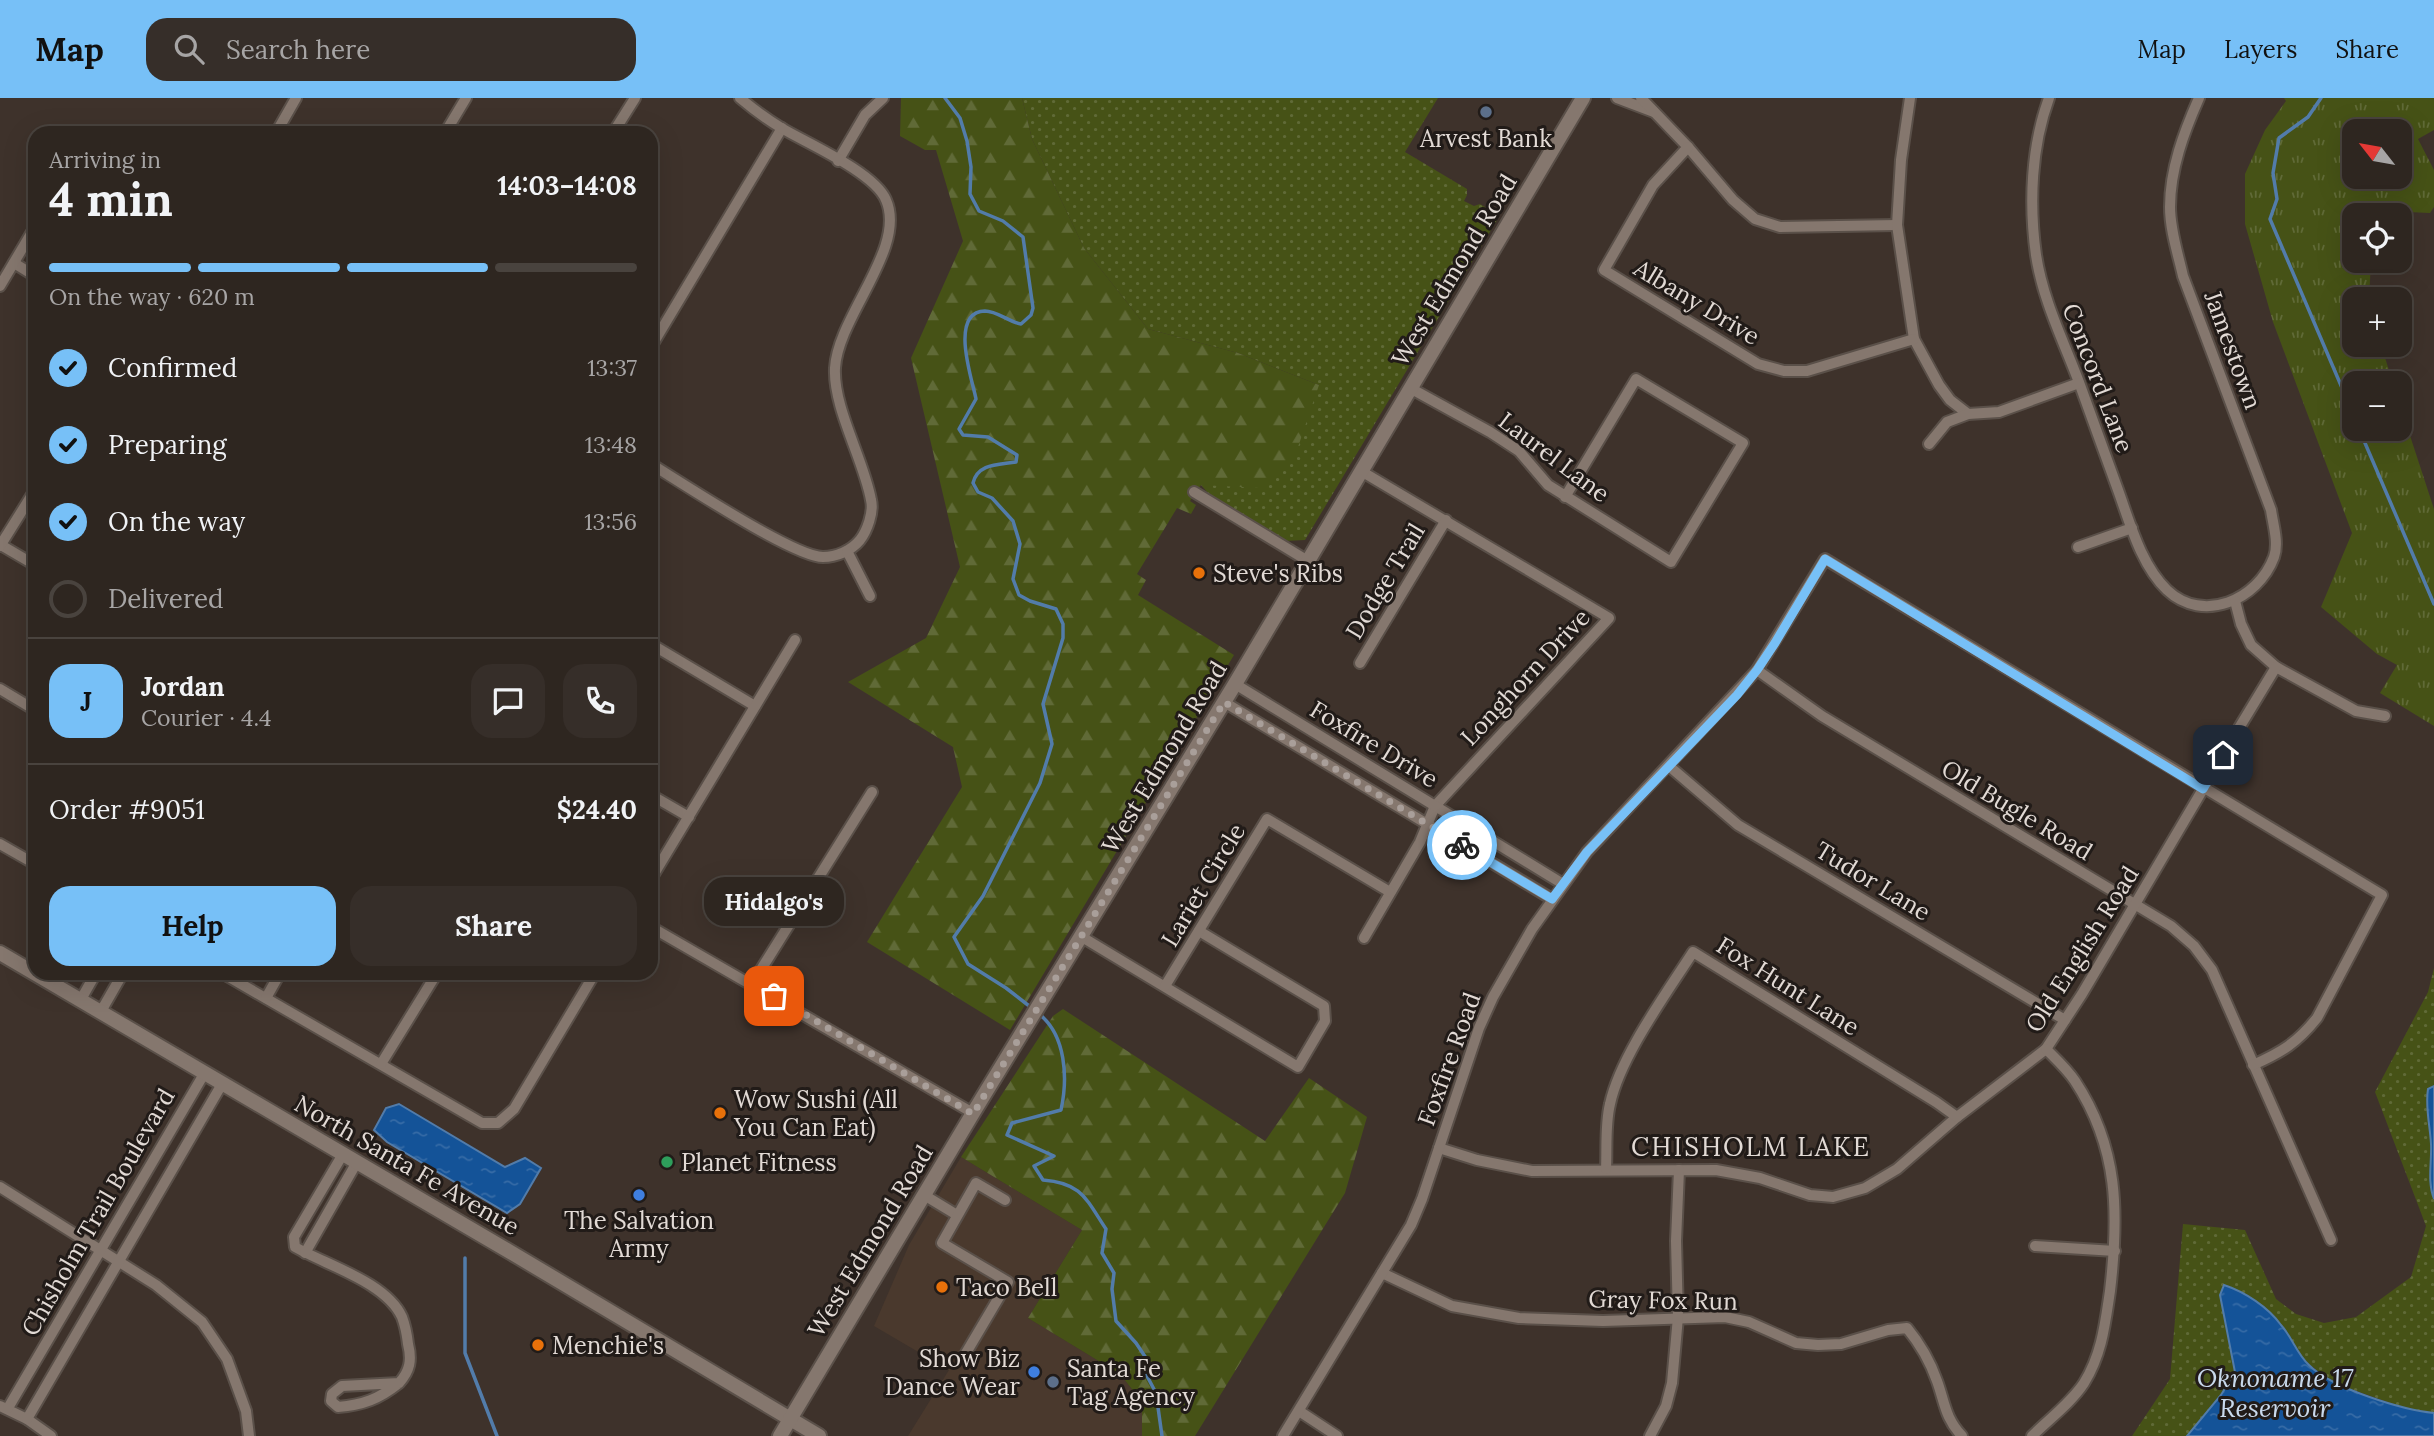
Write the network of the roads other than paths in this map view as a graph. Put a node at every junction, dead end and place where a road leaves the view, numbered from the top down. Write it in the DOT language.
graph roads {
  1 [pos="296,98"];
  2 [pos="466,98"];
  3 [pos="635,98"];
  4 [pos="740,98"];
  5 [pos="883,98"];
  6 [pos="1583,98"];
  7 [pos="1617,98"];
  8 [pos="1641,98"];
  9 [pos="1910,98"];
  10 [pos="2049,98"];
  11 [pos="2199,98"];
  12 [pos="1657,113"];
  13 [pos="280,126"];
  14 [pos="449,126"];
  15 [pos="617,126"];
  16 [pos="782,128"];
  17 [pos="1688,147"];
  18 [pos="838,160"];
  19 [pos="1897,225"];
  20 [pos="28,239"];
  21 [pos="14,263"];
  22 [pos="28,272"];
  23 [pos="0,286"];
  24 [pos="658,335"];
  25 [pos="1914,339"];
  26 [pos="2079,383"];
  27 [pos="1410,388"];
  28 [pos="1968,414"];
  29 [pos="1929,443"];
  30 [pos="658,468"];
  31 [pos="1361,471"];
  32 [pos="1194,492"];
  33 [pos="1566,497"];
  34 [pos="28,501"];
  35 [pos="1446,520"];
  36 [pos="2132,528"];
  37 [pos="0,545"];
  38 [pos="2078,547"];
  39 [pos="847,551"];
  40 [pos="28,561"];
  41 [pos="1308,561"];
  42 [pos="870,596"];
  43 [pos="2235,601"];
  44 [pos="795,639"];
  45 [pos="658,648"];
  46 [pos="1360,663"];
  47 [pos="2276,667"];
  48 [pos="1757,670"];
  49 [pos="1235,684"];
  50 [pos="0,690"];
  51 [pos="1224,702"];
  52 [pos="28,706"];
  53 [pos="755,706"];
  54 [pos="2385,716"];
  55 [pos="1669,766"];
  56 [pos="2203,789"];
  57 [pos="872,792"];
  58 [pos="658,799"];
  59 [pos="1435,806"];
  60 [pos="689,817"];
  61 [pos="1427,824"];
  62 [pos="0,844"];
  63 [pos="28,860"];
  64 [pos="658,868"];
  65 [pos="1563,884"];
  66 [pos="1390,892"];
  67 [pos="1552,899"];
  68 [pos="2134,906"];
  69 [pos="658,931"];
  70 [pos="1199,931"];
  71 [pos="1082,937"];
  72 [pos="1364,938"];
  73 [pos="0,953"];
  74 [pos="28,970"];
  75 [pos="45,980"];
  76 [pos="92,980"];
  77 [pos="119,980"];
  78 [pos="234,980"];
  79 [pos="276,980"];
  80 [pos="433,980"];
  81 [pos="591,980"];
  82 [pos="752,984"];
  83 [pos="1165,986"];
  84 [pos="265,998"];
  85 [pos="80,1001"];
  86 [pos="100,1013"];
  87 [pos="2065,1020"];
  88 [pos="2046,1049"];
  89 [pos="381,1065"];
  90 [pos="2253,1065"];
  91 [pos="204,1074"];
  92 [pos="222,1084"];
  93 [pos="973,1114"];
  94 [pos="1957,1117"];
  95 [pos="1439,1148"];
  96 [pos="343,1154"];
  97 [pos="357,1162"];
  98 [pos="1606,1169"];
  99 [pos="1679,1170"];
  100 [pos="0,1187"];
  101 [pos="924,1195"];
  102 [pos="1005,1200"];
  103 [pos="957,1215"];
  104 [pos="2332,1240"];
  105 [pos="2035,1246"];
  106 [pos="100,1250"];
  107 [pos="2115,1251"];
  108 [pos="305,1253"];
  109 [pos="119,1262"];
  110 [pos="1382,1273"];
  111 [pos="1678,1317"];
  112 [pos="963,1358"];
  113 [pos="399,1383"];
  114 [pos="4,1407"];
  115 [pos="1299,1411"];
  116 [pos="27,1419"];
  117 [pos="790,1419"];
  118 [pos="51,1436"];
  119 [pos="249,1436"];
  120 [pos="780,1436"];
  121 [pos="819,1436"];
  122 [pos="1283,1436"];
  123 [pos="1337,1436"];
  124 [pos="1650,1436"];
  125 [pos="1962,1436"];
  126 [pos="2032,1436"];
  1 -- 13 [label="street"];
  2 -- 14 [label="street"];
  3 -- 15 [label="street"];
  4 -- 16 [label="street"];
  5 -- 18 [label="street"];
  6 -- 27 [label="main road, West Edmond Road"];
  7 -- 12 [label="street"];
  8 -- 12 [label="street"];
  9 -- 19 [label="street"];
  10 -- 26 [label="street, Concord Lane"];
  11 -- 43 [label="street, Jamestown"];
  12 -- 17 [label="street"];
  16 -- 18 [label="street"];
  16 -- 24 [label="street"];
  17 -- 19 [label="street"];
  17 -- 25 [label="street, Albany Drive"];
  18 -- 39 [label="street"];
  19 -- 25 [label="street"];
  20 -- 21 [label="street"];
  21 -- 22 [label="street"];
  21 -- 23 [label="street"];
  25 -- 28 [label="street"];
  26 -- 28 [label="street"];
  26 -- 36 [label="street, Concord Lane"];
  27 -- 31 [label="main road, West Edmond Road"];
  27 -- 33 [label="street, Laurel Lane"];
  28 -- 29 [label="street"];
  30 -- 39 [label="street"];
  31 -- 35 [label="street, Longhorn Drive"];
  31 -- 41 [label="main road, West Edmond Road"];
  32 -- 41 [label="street"];
  33 -- 33 [label="street, Laurel Lane"];
  34 -- 37 [label="street"];
  35 -- 46 [label="street, Dodge Trail"];
  35 -- 59 [label="street, Longhorn Drive"];
  36 -- 38 [label="street"];
  36 -- 43 [label="street, Concord Lane"];
  37 -- 40 [label="street"];
  39 -- 42 [label="street"];
  41 -- 49 [label="main road, West Edmond Road"];
  43 -- 47 [label="street"];
  44 -- 53 [label="street"];
  45 -- 53 [label="street"];
  47 -- 54 [label="street"];
  47 -- 56 [label="street, Old English Road"];
  48 -- 55 [label="street, Foxfire Road"];
  48 -- 56 [label="street, Foxfire Road"];
  48 -- 68 [label="street, Old Bugle Road"];
  49 -- 51 [label="main road, West Edmond Road"];
  49 -- 59 [label="street, Foxfire Drive"];
  50 -- 52 [label="street"];
  51 -- 61 [label="street, Foxfire Drive"];
  51 -- 71 [label="main road, West Edmond Road"];
  53 -- 60 [label="street"];
  55 -- 65 [label="street, Foxfire Road"];
  55 -- 87 [label="street, Tudor Lane"];
  56 -- 68 [label="street, Old English Road"];
  56 -- 90 [label="street"];
  57 -- 82 [label="street"];
  58 -- 60 [label="street"];
  59 -- 61 [label="street, Longhorn Drive"];
  59 -- 65 [label="street, Foxfire Drive"];
  60 -- 64 [label="street"];
  61 -- 66 [label="street, Longhorn Drive"];
  61 -- 67 [label="street, Foxfire Drive"];
  62 -- 63 [label="street"];
  65 -- 67 [label="street, Foxfire Road"];
  66 -- 70 [label="street, Lariet Circle"];
  66 -- 72 [label="street, Longhorn Drive"];
  67 -- 95 [label="street, Foxfire Road"];
  68 -- 87 [label="street, Old English Road"];
  68 -- 90 [label="street, Old Bugle Road"];
  69 -- 82 [label="street"];
  70 -- 83 [label="street, Lariet Circle"];
  70 -- 83 [label="street"];
  71 -- 83 [label="street"];
  71 -- 93 [label="main road, West Edmond Road"];
  73 -- 74 [label="main road, North Santa Fe Avenue"];
  75 -- 85 [label="main road, North Santa Fe Avenue"];
  76 -- 85 [label="street"];
  77 -- 86 [label="street"];
  78 -- 84 [label="street"];
  79 -- 84 [label="street"];
  80 -- 89 [label="street"];
  81 -- 89 [label="street"];
  82 -- 93 [label="street"];
  84 -- 89 [label="street"];
  85 -- 86 [label="main road, North Santa Fe Avenue"];
  86 -- 91 [label="main road, North Santa Fe Avenue"];
  87 -- 88 [label="street, Old English Road"];
  88 -- 94 [label="street, Old English Road"];
  88 -- 107 [label="street"];
  90 -- 104 [label="street, Old Bugle Road"];
  91 -- 92 [label="main road, North Santa Fe Avenue"];
  91 -- 106 [label="street, Chisholm Trail Boulevard"];
  92 -- 96 [label="main road, North Santa Fe Avenue"];
  92 -- 109 [label="street, Chisholm Trail Boulevard"];
  93 -- 101 [label="main road, West Edmond Road"];
  94 -- 98 [label="street, Fox Hunt Lane"];
  94 -- 99 [label="street, Old English Road"];
  95 -- 98 [label="street, Old English Road"];
  95 -- 110 [label="street, Foxfire Road"];
  96 -- 97 [label="main road, North Santa Fe Avenue"];
  96 -- 108 [label="street"];
  97 -- 108 [label="street"];
  97 -- 117 [label="main road, North Santa Fe Avenue"];
  98 -- 99 [label="street, Old English Road"];
  99 -- 111 [label="street"];
  100 -- 106 [label="street"];
  101 -- 103 [label="street"];
  101 -- 117 [label="main road, West Edmond Road"];
  102 -- 103 [label="street"];
  103 -- 112 [label="street"];
  105 -- 107 [label="street"];
  106 -- 109 [label="street"];
  106 -- 114 [label="street, Chisholm Trail Boulevard"];
  107 -- 126 [label="street"];
  108 -- 113 [label="street"];
  109 -- 116 [label="street, Chisholm Trail Boulevard"];
  109 -- 119 [label="street"];
  110 -- 111 [label="street, Gray Fox Run"];
  110 -- 115 [label="street, Foxfire Road"];
  111 -- 124 [label="street"];
  111 -- 125 [label="street, Gray Fox Run"];
  113 -- 113 [label="street"];
  114 -- 116 [label="street"];
  115 -- 122 [label="street, Foxfire Road"];
  115 -- 123 [label="street"];
  116 -- 118 [label="street"];
  117 -- 120 [label="main road, West Edmond Road"];
  117 -- 121 [label="main road, North Santa Fe Avenue"];
}
